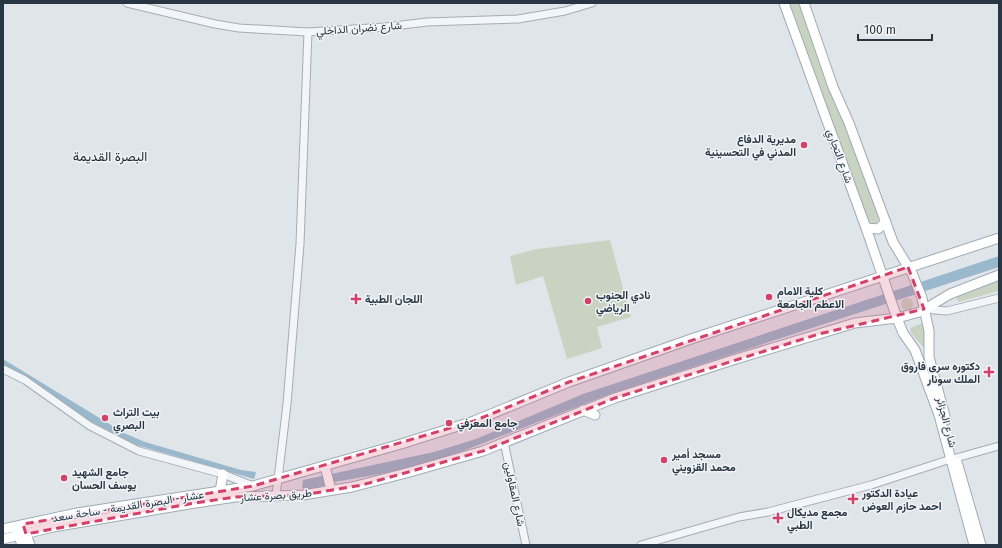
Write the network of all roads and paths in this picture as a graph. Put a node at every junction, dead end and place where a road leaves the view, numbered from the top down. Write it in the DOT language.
graph roads {
  1 [pos="127,3"];
  2 [pos="592,3"];
  3 [pos="784,3"];
  4 [pos="804,3"];
  5 [pos="308,32"];
  6 [pos="886,222"];
  7 [pos="866,228"];
  8 [pos="999,238"];
  9 [pos="910,270"];
  10 [pos="999,275"];
  11 [pos="884,281"];
  12 [pos="922,298"];
  13 [pos="999,298"];
  14 [pos="924,309"];
  15 [pos="895,314"];
  16 [pos="3,369"];
  17 [pos="583,410"];
  18 [pos="595,415"];
  19 [pos="504,442"];
  20 [pos="999,446"];
  21 [pos="954,459"];
  22 [pos="326,468"];
  23 [pos="223,474"];
  24 [pos="279,478"];
  25 [pos="253,486"];
  26 [pos="330,488"];
  27 [pos="220,490"];
  28 [pos="276,496"];
  29 [pos="19,525"];
  30 [pos="3,529"];
  31 [pos="22,534"];
  32 [pos="3,540"];
  33 [pos="12,545"];
  34 [pos="22,545"];
  35 [pos="30,545"];
  36 [pos="526,545"];
  37 [pos="641,545"];
  38 [pos="974,545"];
  39 [pos="981,545"];
  1 -- 5 [label="street, شارع نضران الداخلي"];
  2 -- 5 [label="street, شارع نضران الداخلي"];
  3 -- 7 [label="main road, شارع التجاري"];
  4 -- 6 [label="main road, شارع التجاري"];
  5 -- 24 [label="street"];
  6 -- 7 [label="main road"];
  6 -- 9 [label="main road, شارع التجاري"];
  7 -- 11 [label="main road, شارع التجاري"];
  8 -- 9 [label="main road, عشار - البصرة القديمة - ساحة سعد"];
  9 -- 11 [label="main road, عشار - البصرة القديمة - ساحة سعد"];
  9 -- 12 [label="main road, شارع التجاري"];
  10 -- 14 [label="main road, طريق بصرة عشار"];
  11 -- 15 [label="main road, شارع التجاري"];
  11 -- 22 [label="main road, عشار - البصرة القديمة - ساحة سعد"];
  12 -- 14 [label="main road, شارع الجزائر"];
  13 -- 14 [label="street"];
  14 -- 15 [label="main road, طريق بصرة عشار"];
  14 -- 21 [label="main road, شارع الجزائر"];
  15 -- 17 [label="main road, طريق بصرة عشار"];
  15 -- 21 [label="main road, شارع الجزائر"];
  16 -- 23 [label="street"];
  17 -- 18 [label="main road"];
  17 -- 19 [label="main road, طريق بصرة عشار"];
  19 -- 26 [label="main road, طريق بصرة عشار"];
  19 -- 36 [label="street, شارع المقاولين"];
  20 -- 21 [label="street"];
  21 -- 37 [label="street"];
  21 -- 38 [label="main road, شارع الجزائر"];
  21 -- 39 [label="main road, شارع الجزائر"];
  22 -- 24 [label="main road, عشار - البصرة القديمة - ساحة سعد"];
  22 -- 26 [label="main road"];
  23 -- 25 [label="street"];
  23 -- 27 [label="main road"];
  24 -- 25 [label="main road, عشار - البصرة القديمة - ساحة سعد"];
  24 -- 28 [label="street"];
  25 -- 27 [label="main road, عشار - البصرة القديمة - ساحة سعد"];
  26 -- 28 [label="main road, طريق بصرة عشار"];
  27 -- 29 [label="main road, عشار - البصرة القديمة - ساحة سعد"];
  28 -- 31 [label="main road, طريق بصرة عشار"];
  29 -- 30 [label="main road, عشار - البصرة القديمة - ساحة سعد"];
  29 -- 31 [label="main road"];
  31 -- 32 [label="main road, طريق بصرة عشار"];
  31 -- 34 [label="main road"];
  31 -- 35 [label="main road"];
  32 -- 33 [label="main road"];
}
